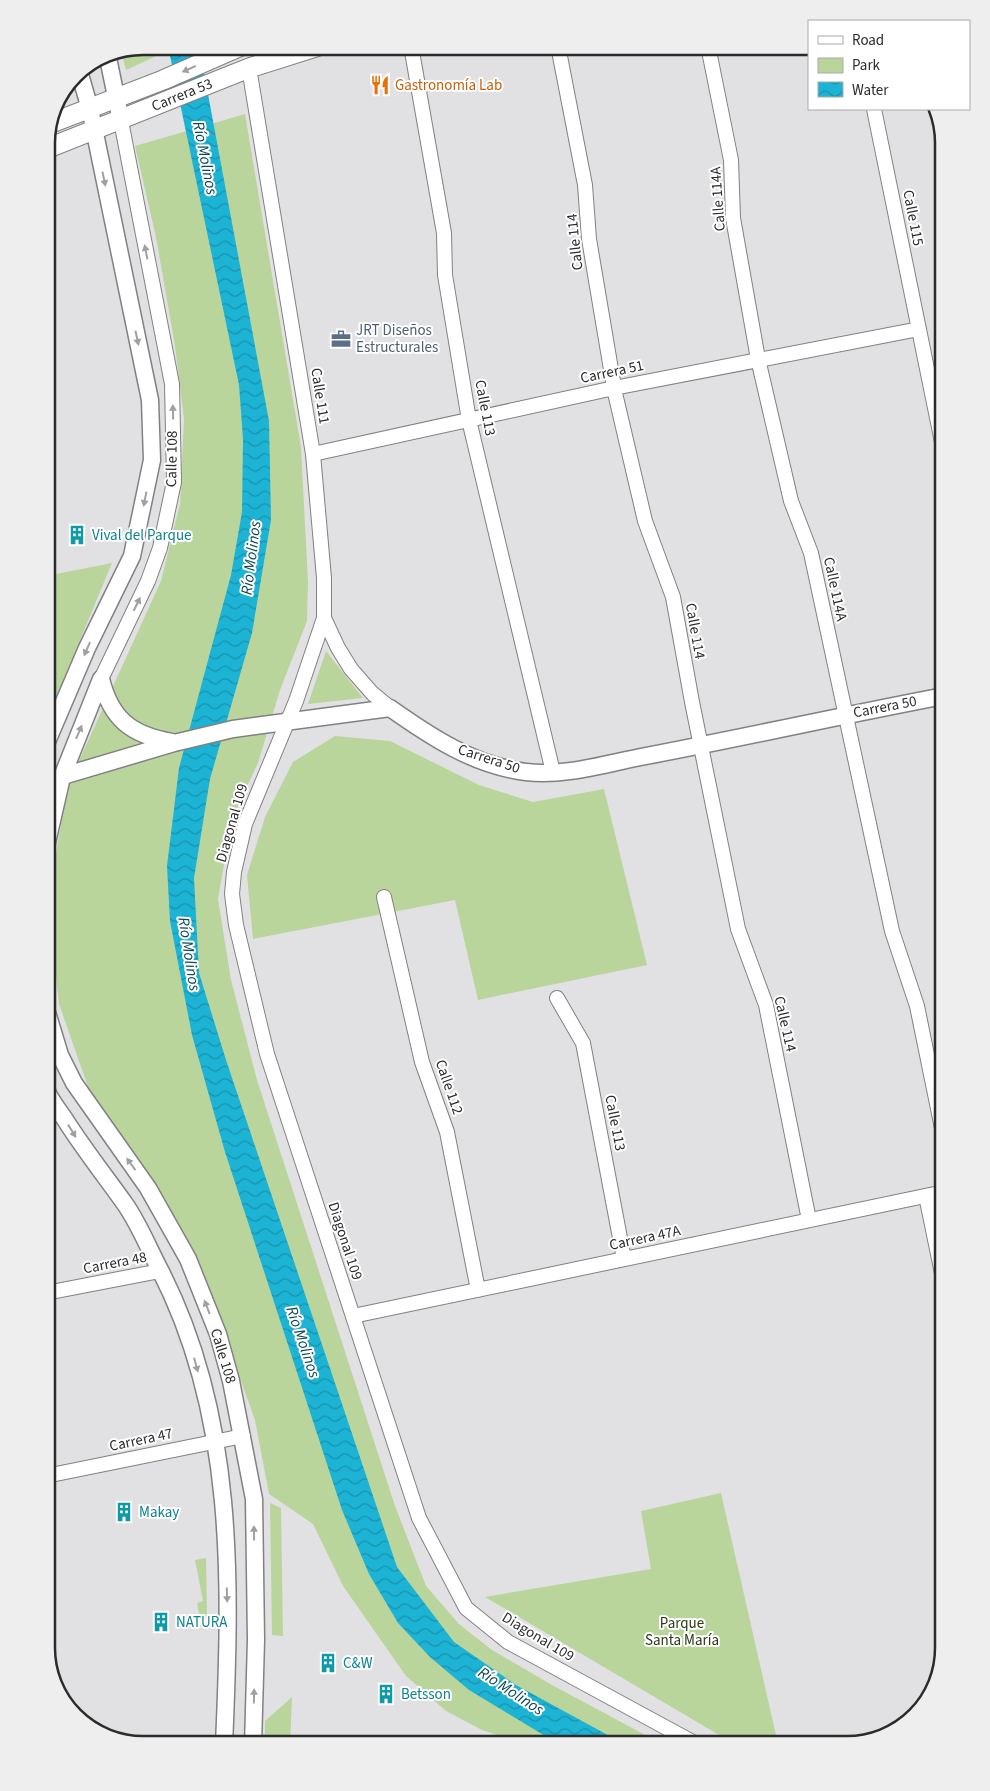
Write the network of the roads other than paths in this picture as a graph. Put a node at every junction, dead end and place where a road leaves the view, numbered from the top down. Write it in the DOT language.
graph roads {
  1 [pos="218,55"];
  2 [pos="291,55"];
  3 [pos="413,55"];
  4 [pos="560,55"];
  5 [pos="710,55"];
  6 [pos="108,63"];
  7 [pos="249,68"];
  8 [pos="82,80"];
  9 [pos="116,99"];
  10 [pos="90,109"];
  11 [pos="874,110"];
  12 [pos="58,121"];
  13 [pos="121,121"];
  14 [pos="94,132"];
  15 [pos="55,146"];
  16 [pos="919,329"];
  17 [pos="758,360"];
  18 [pos="614,388"];
  19 [pos="935,408"];
  20 [pos="469,420"];
  21 [pos="313,454"];
  22 [pos="324,618"];
  23 [pos="101,679"];
  24 [pos="935,698"];
  25 [pos="390,708"];
  26 [pos="846,714"];
  27 [pos="287,722"];
  28 [pos="55,723"];
  29 [pos="179,742"];
  30 [pos="701,745"];
  31 [pos="553,772"];
  32 [pos="55,777"];
  33 [pos="55,779"];
  34 [pos="384,897"];
  35 [pos="558,998"];
  36 [pos="55,1039"];
  37 [pos="935,1094"];
  38 [pos="55,1104"];
  39 [pos="935,1194"];
  40 [pos="926,1196"];
  41 [pos="809,1220"];
  42 [pos="935,1240"];
  43 [pos="624,1259"];
  44 [pos="160,1271"];
  45 [pos="478,1290"];
  46 [pos="55,1291"];
  47 [pos="353,1316"];
  48 [pos="243,1436"];
  49 [pos="217,1441"];
  50 [pos="55,1474"];
  51 [pos="224,1736"];
  52 [pos="253,1736"];
  53 [pos="681,1736"];
  1 -- 9 [label="main road, Carrera 53, one-way"];
  2 -- 7 [label="main road, Carrera 53"];
  3 -- 20 [label="street, Calle 113"];
  4 -- 18 [label="street, Calle 114"];
  5 -- 17 [label="street, Calle 114A"];
  6 -- 9 [label="street, Calle 108"];
  7 -- 13 [label="main road, Carrera 53"];
  7 -- 21 [label="street, Calle 111"];
  8 -- 10 [label="street, Calle 108"];
  9 -- 10 [label="main road, Carrera 53"];
  9 -- 13 [label="street, Calle 108"];
  10 -- 12 [label="main road, Carrera 53"];
  10 -- 14 [label="street, Calle 108"];
  11 -- 16 [label="street, Calle 115"];
  13 -- 14 [label="main road, Carrera 53"];
  23 -- 13 [label="street, Calle 108, one-way"];
  14 -- 15 [label="main road, Carrera 53"];
  14 -- 28 [label="street, Calle 108, one-way"];
  16 -- 17 [label="street, Carrera 51"];
  16 -- 19 [label="street, Calle 115"];
  17 -- 18 [label="street, Carrera 51"];
  17 -- 26 [label="street, Calle 114A"];
  18 -- 20 [label="street, Carrera 51"];
  18 -- 30 [label="street, Calle 114"];
  20 -- 21 [label="street, Carrera 51"];
  20 -- 31 [label="street, Calle 113"];
  21 -- 22 [label="street, Calle 111"];
  22 -- 25 [label="street, Calle 111"];
  22 -- 27 [label="street, Diagonal 109"];
  23 -- 29 [label="street"];
  32 -- 23 [label="street, Calle 108, one-way"];
  24 -- 26 [label="street, Carrera 50"];
  25 -- 27 [label="street"];
  25 -- 31 [label="street, Carrera 50"];
  26 -- 30 [label="street, Carrera 50"];
  26 -- 37 [label="street, Calle 114A"];
  27 -- 29 [label="street"];
  27 -- 47 [label="street, Diagonal 109"];
  29 -- 33 [label="street"];
  30 -- 31 [label="street, Carrera 50"];
  30 -- 41 [label="street, Calle 114"];
  34 -- 45 [label="street, Calle 112"];
  35 -- 43 [label="street, Calle 113"];
  48 -- 36 [label="street, Calle 108, one-way"];
  38 -- 44 [label="street, Calle 108, one-way"];
  39 -- 40 [label="street, Carrera 47A"];
  40 -- 41 [label="street, Carrera 47A"];
  40 -- 42 [label="street"];
  41 -- 43 [label="street, Carrera 47A"];
  43 -- 45 [label="street, Carrera 47A"];
  44 -- 46 [label="street, Carrera 48"];
  44 -- 49 [label="street, Calle 108, one-way"];
  45 -- 47 [label="street, Carrera 47A"];
  47 -- 53 [label="street, Diagonal 109"];
  48 -- 49 [label="street, Carrera 47"];
  52 -- 48 [label="street, Calle 108, one-way"];
  49 -- 50 [label="street, Carrera 47"];
  49 -- 51 [label="street, Calle 108, one-way"];
}
